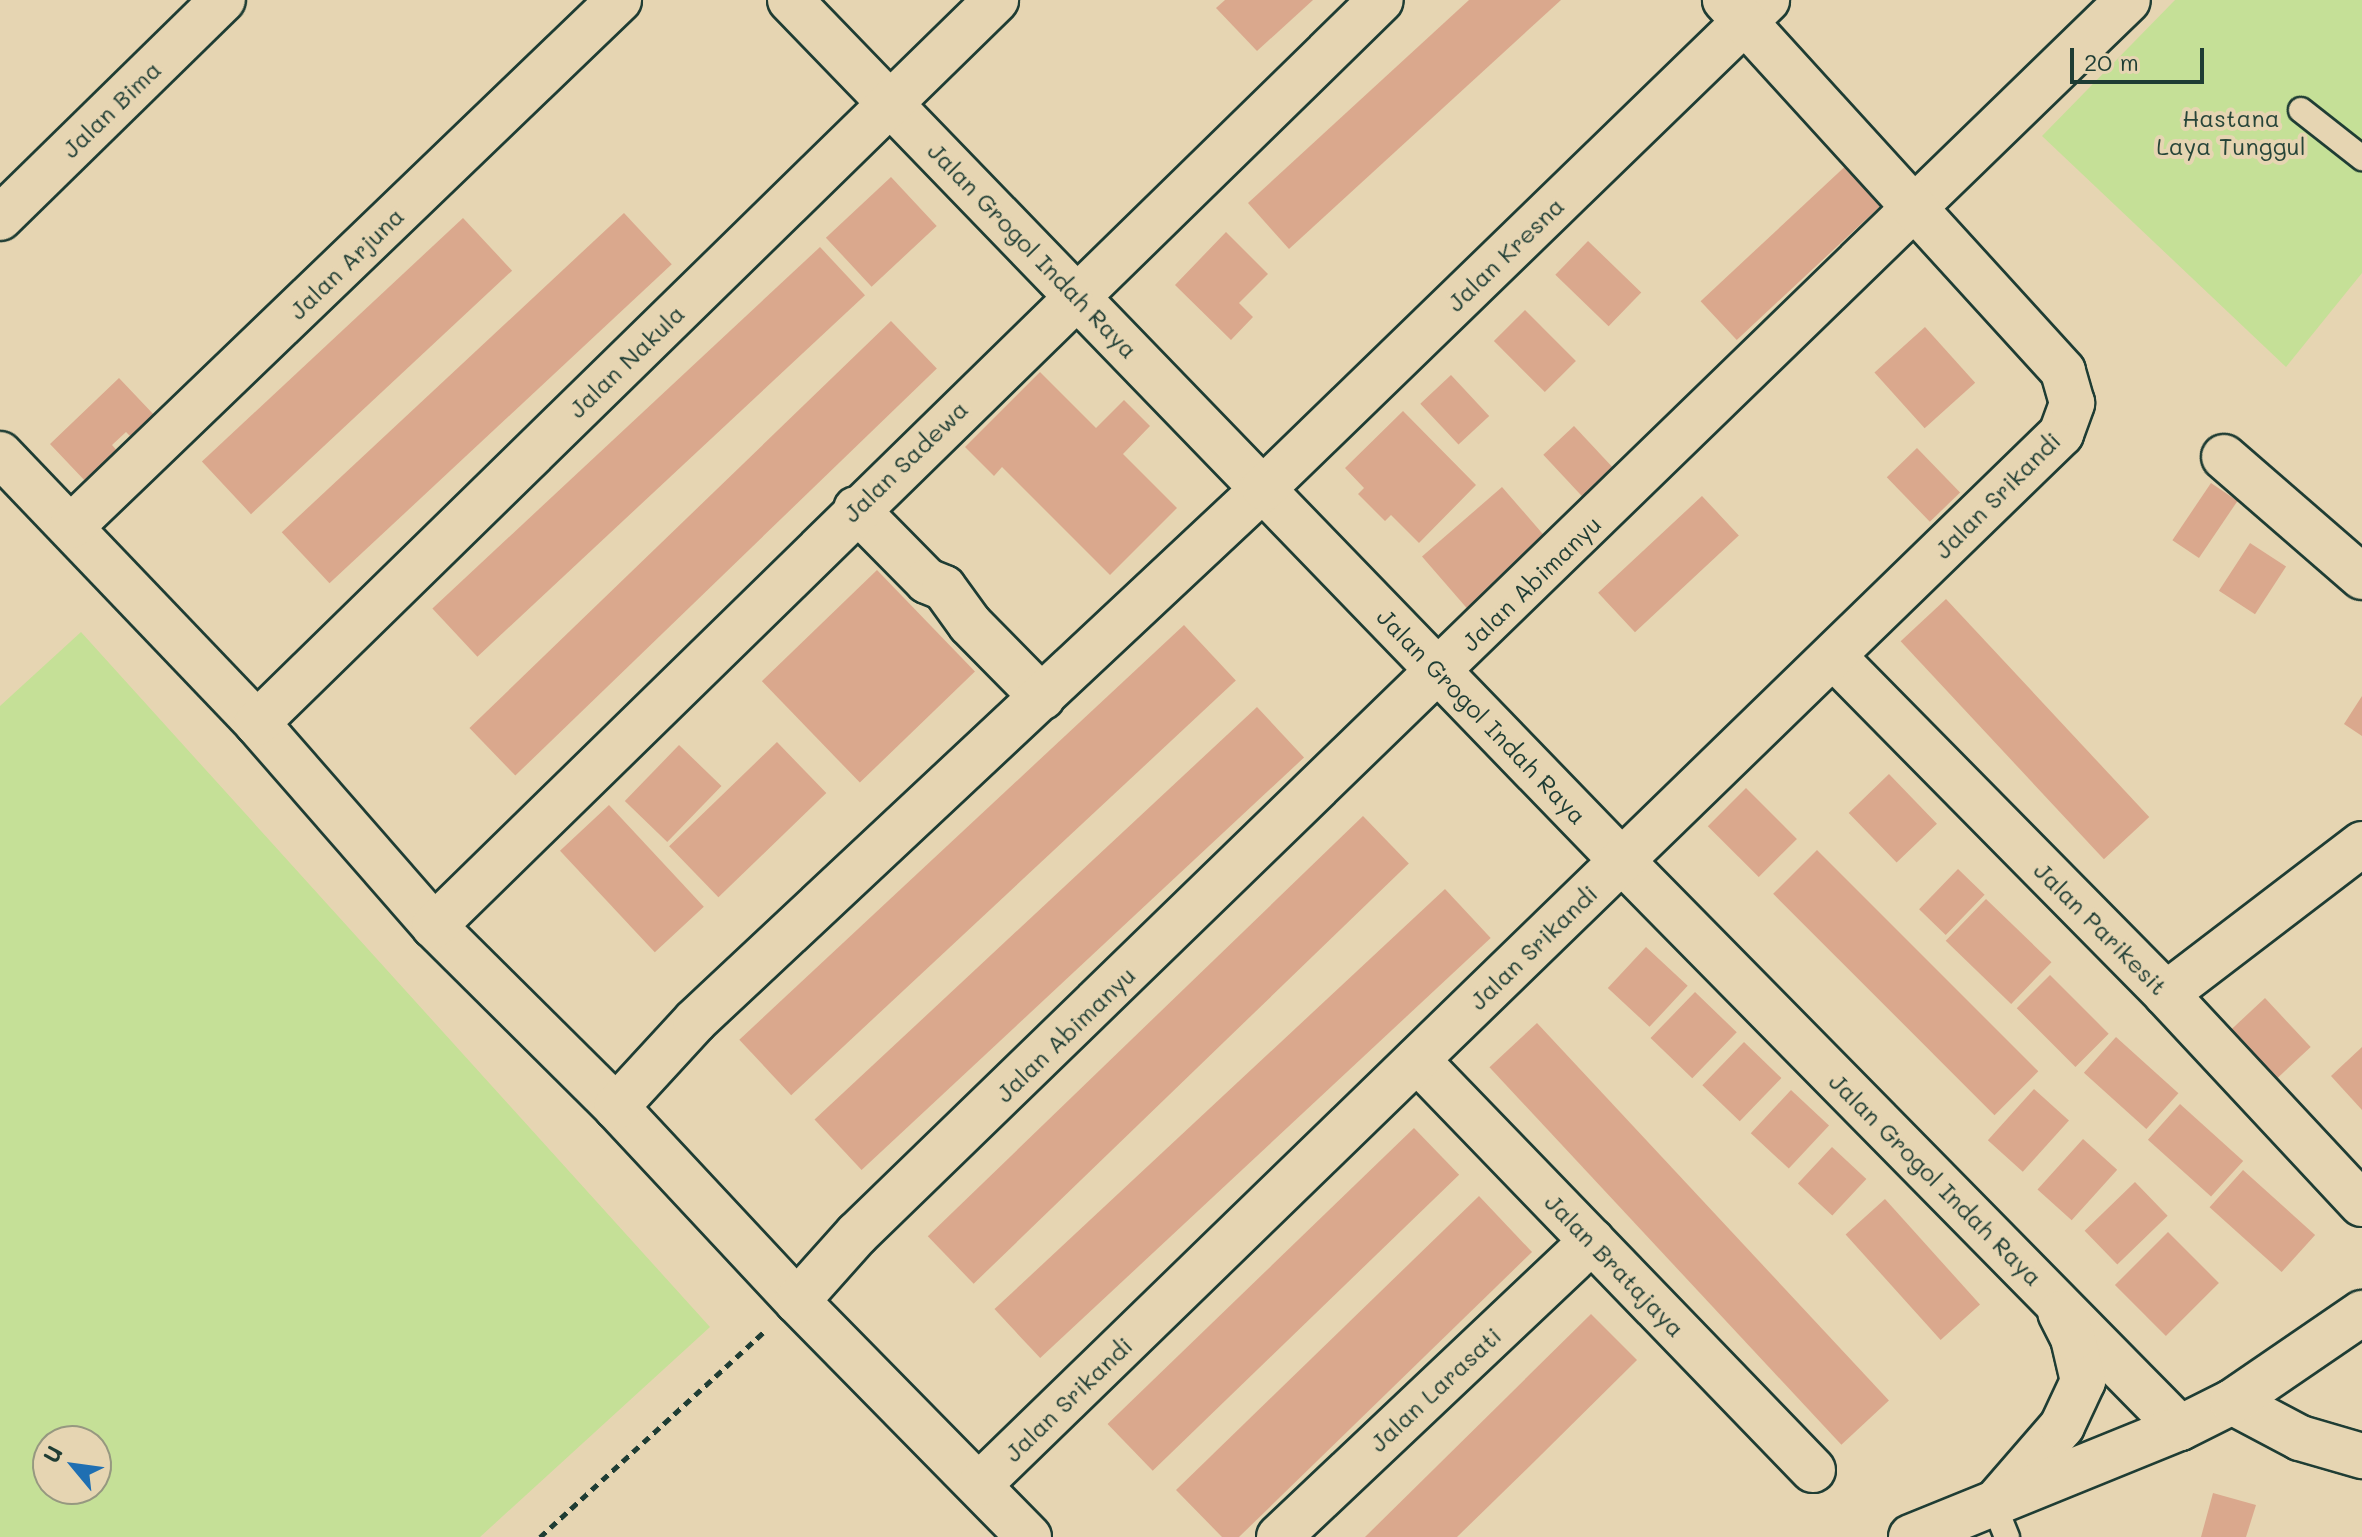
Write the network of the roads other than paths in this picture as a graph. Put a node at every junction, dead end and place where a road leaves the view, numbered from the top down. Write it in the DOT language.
graph roads {
  1 [pos="223,0"];
  2 [pos="619,0"];
  3 [pos="790,0"];
  4 [pos="996,0"];
  5 [pos="1381,0"];
  6 [pos="2128,0"];
  7 [pos="1746,7"];
  8 [pos="890,104"];
  9 [pos="2301,110"];
  10 [pos="2362,158"];
  11 [pos="1919,208"];
  12 [pos="0,218"];
  13 [pos="1076,294"];
  14 [pos="0,454"];
  15 [pos="2224,457"];
  16 [pos="1264,488"];
  17 [pos="856,509"];
  18 [pos="72,526"];
  19 [pos="2362,577"];
  20 [pos="1834,657"];
  21 [pos="1438,672"];
  22 [pos="1042,697"];
  23 [pos="257,723"];
  24 [pos="2362,844"];
  25 [pos="1621,860"];
  26 [pos="434,926"];
  27 [pos="2166,994"];
  28 [pos="1417,1060"];
  29 [pos="616,1107"];
  30 [pos="2362,1204"];
  31 [pos="1592,1241"];
  32 [pos="2051,1295"];
  33 [pos="797,1301"];
  34 [pos="2362,1313"];
  35 [pos="2232,1402"];
  36 [pos="2180,1428"];
  37 [pos="2362,1456"];
  38 [pos="1813,1470"];
  39 [pos="981,1483"];
  40 [pos="2000,1521"];
  41 [pos="1029,1537"];
  42 [pos="1279,1537"];
  43 [pos="1911,1537"];
  1 -- 12 [label="street, Jalan Bima"];
  2 -- 18 [label="street, Jalan Arjuna"];
  3 -- 8 [label="street, Jalan Grogol Indah Raya"];
  4 -- 8 [label="street, Jalan Nakula"];
  5 -- 13 [label="street, Jalan Sadewa"];
  6 -- 11 [label="street, Jalan Abimanyu"];
  7 -- 11 [label="street"];
  7 -- 16 [label="street, Jalan Kresna"];
  8 -- 13 [label="street, Jalan Grogol Indah Raya"];
  8 -- 23 [label="street, Jalan Nakula"];
  9 -- 10 [label="lane"];
  11 -- 20 [label="street, Jalan Srikandi"];
  11 -- 21 [label="street, Jalan Abimanyu"];
  13 -- 16 [label="street, Jalan Grogol Indah Raya"];
  13 -- 17 [label="street, Jalan Sadewa"];
  14 -- 18 [label="street"];
  15 -- 19 [label="street"];
  16 -- 21 [label="street, Jalan Grogol Indah Raya"];
  16 -- 22 [label="street, Jalan Kresna"];
  17 -- 22 [label="street"];
  17 -- 26 [label="street, Jalan Sadewa"];
  18 -- 23 [label="street"];
  20 -- 25 [label="street, Jalan Srikandi"];
  20 -- 27 [label="street, Jalan Parikesit"];
  21 -- 25 [label="street, Jalan Grogol Indah Raya"];
  21 -- 33 [label="street, Jalan Abimanyu"];
  22 -- 29 [label="street, Jalan Kresna"];
  23 -- 26 [label="street"];
  24 -- 27 [label="street"];
  25 -- 28 [label="street, Jalan Srikandi"];
  25 -- 32 [label="street, Jalan Grogol Indah Raya"];
  26 -- 29 [label="street"];
  27 -- 30 [label="street, Jalan Parikesit"];
  28 -- 31 [label="street, Jalan Bratajaya"];
  28 -- 39 [label="street, Jalan Srikandi"];
  29 -- 33 [label="street"];
  31 -- 38 [label="street, Jalan Bratajaya"];
  31 -- 42 [label="street, Jalan Larasati"];
  32 -- 36 [label="street, Jalan Grogol Indah Raya"];
  32 -- 40 [label="street"];
  33 -- 39 [label="street"];
  34 -- 35 [label="street"];
  35 -- 36 [label="street"];
  35 -- 37 [label="street"];
  36 -- 40 [label="street"];
  39 -- 41 [label="street"];
  40 -- 43 [label="street"];
}
